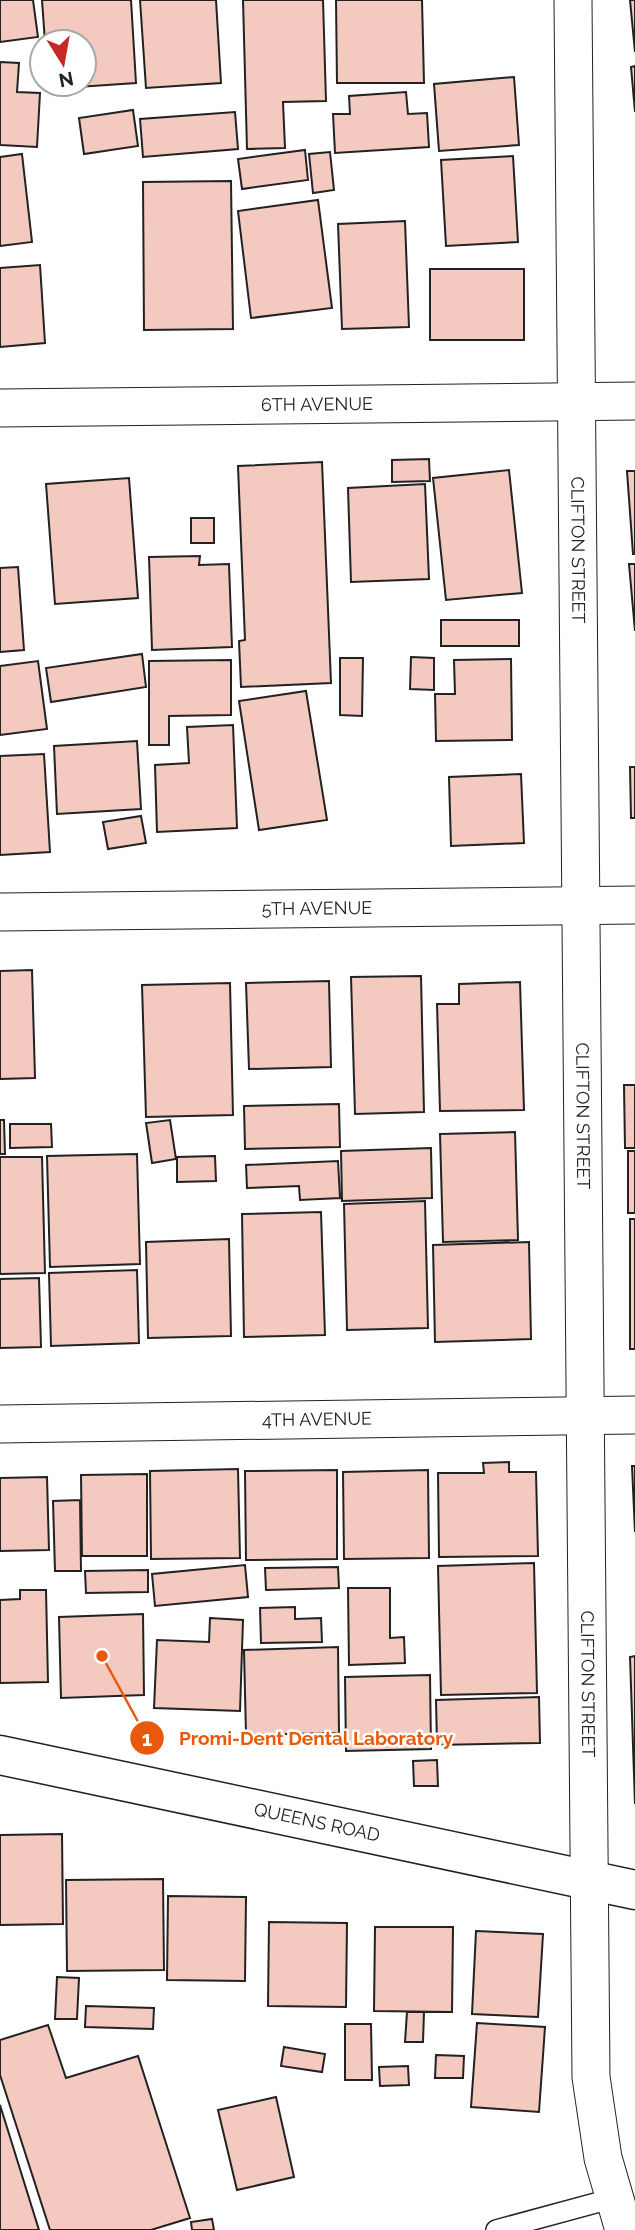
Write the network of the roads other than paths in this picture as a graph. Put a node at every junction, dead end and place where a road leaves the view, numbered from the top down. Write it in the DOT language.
graph roads {
  1 [pos="573,0"];
  2 [pos="576,401"];
  3 [pos="635,401"];
  4 [pos="0,408"];
  5 [pos="635,905"];
  6 [pos="581,906"];
  7 [pos="0,912"];
  8 [pos="635,1415"];
  9 [pos="585,1416"];
  10 [pos="0,1424"];
  11 [pos="0,1755"];
  12 [pos="590,1882"];
  13 [pos="635,1890"];
  14 [pos="619,2214"];
  15 [pos="496,2230"];
  1 -- 2 [label="street, CLIFTON STREET"];
  2 -- 3 [label="street, 6TH AVENUE"];
  2 -- 4 [label="street, 6TH AVENUE"];
  2 -- 6 [label="street, CLIFTON STREET"];
  5 -- 6 [label="street, 5TH AVENUE"];
  6 -- 7 [label="street, 5TH AVENUE"];
  6 -- 9 [label="street, CLIFTON STREET"];
  8 -- 9 [label="street, 4TH AVENUE"];
  9 -- 10 [label="street, 4TH AVENUE"];
  9 -- 12 [label="street, CLIFTON STREET"];
  11 -- 12 [label="street, QUEENS ROAD"];
  12 -- 13 [label="street, QUEENS ROAD"];
  12 -- 14 [label="street, CLIFTON STREET"];
  14 -- 15 [label="lane"];
}
